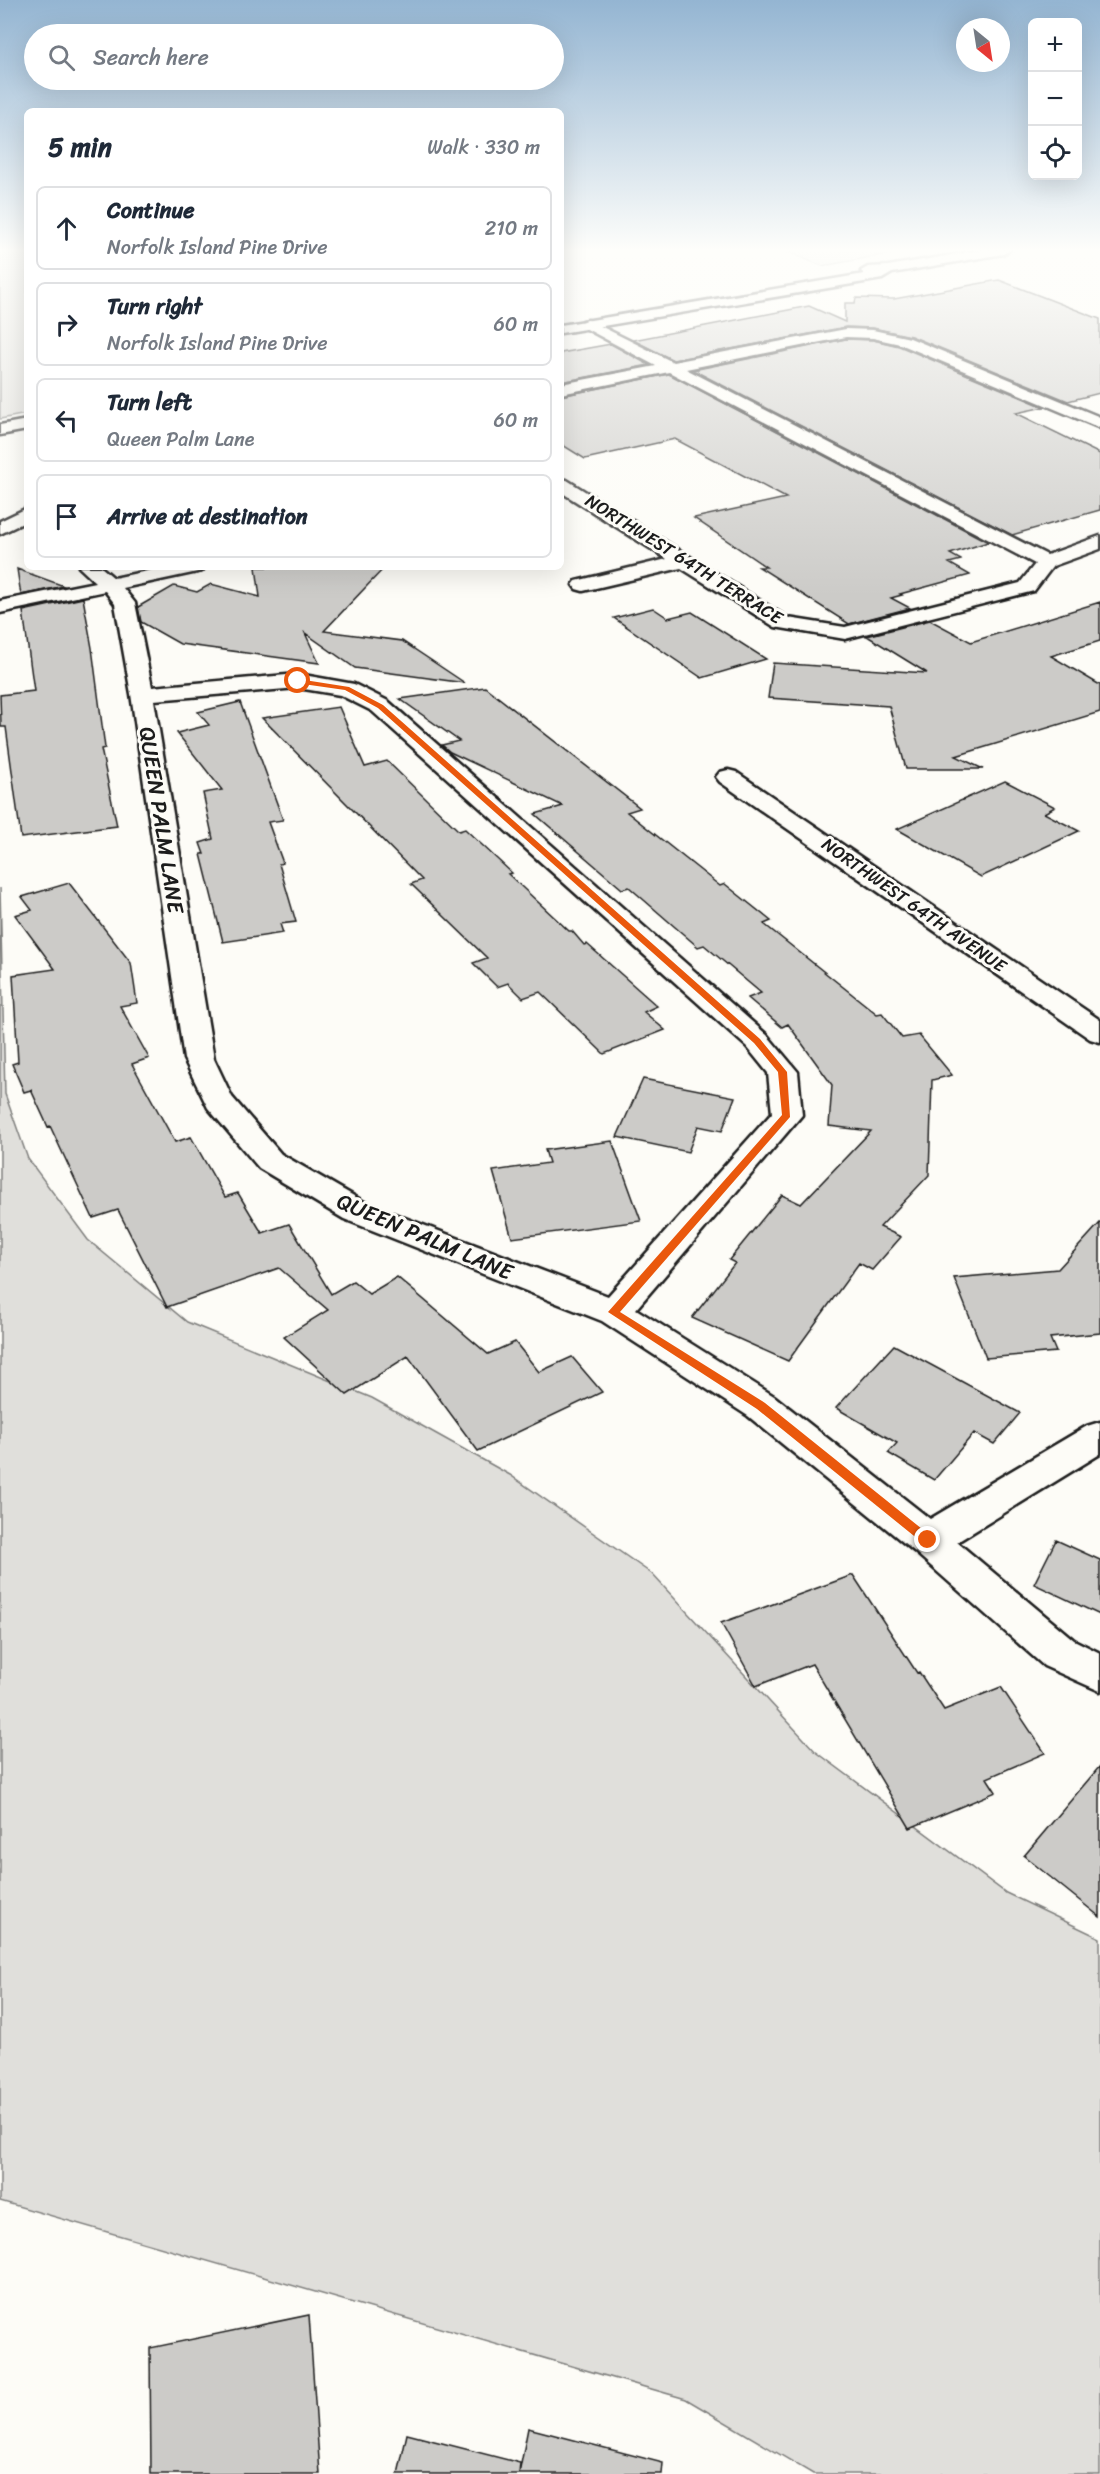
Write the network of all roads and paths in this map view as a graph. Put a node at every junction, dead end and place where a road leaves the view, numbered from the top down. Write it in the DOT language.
graph roads {
  1 [pos="666,365"];
  2 [pos="684,365"];
  3 [pos="965,365"];
  4 [pos="671,368"];
  5 [pos="564,388"];
  6 [pos="1100,423"];
  7 [pos="24,426"];
  8 [pos="0,430"];
  9 [pos="564,486"];
  10 [pos="24,516"];
  11 [pos="0,528"];
  12 [pos="24,536"];
  13 [pos="1100,542"];
  14 [pos="684,561"];
  15 [pos="1046,562"];
  16 [pos="159,570"];
  17 [pos="100,575"];
  18 [pos="583,585"];
  19 [pos="0,607"];
  20 [pos="142,693"];
  21 [pos="728,777"];
  22 [pos="1100,1033"];
  23 [pos="614,1312"];
  24 [pos="1100,1436"];
  25 [pos="928,1540"];
  26 [pos="1100,1673"];
  1 -- 4 [label="street"];
  2 -- 4 [label="street"];
  3 -- 6 [label="street"];
  4 -- 5 [label="street"];
  4 -- 15 [label="street"];
  7 -- 8 [label="street"];
  9 -- 14 [label="street, NORTHWEST 64TH TERRACE"];
  10 -- 11 [label="street"];
  11 -- 12 [label="street"];
  13 -- 15 [label="street"];
  14 -- 15 [label="street, NORTHWEST 64TH TERRACE"];
  14 -- 18 [label="street"];
  16 -- 17 [label="street"];
  17 -- 19 [label="street"];
  17 -- 20 [label="street, QUEEN PALM LANE"];
  20 -- 23 [label="street, QUEEN PALM LANE"];
  20 -- 23 [label="street"];
  21 -- 22 [label="street, NORTHWEST 64TH AVENUE"];
  23 -- 25 [label="street, QUEEN PALM LANE"];
  24 -- 25 [label="street"];
  25 -- 26 [label="street, QUEEN PALM LANE"];
}
